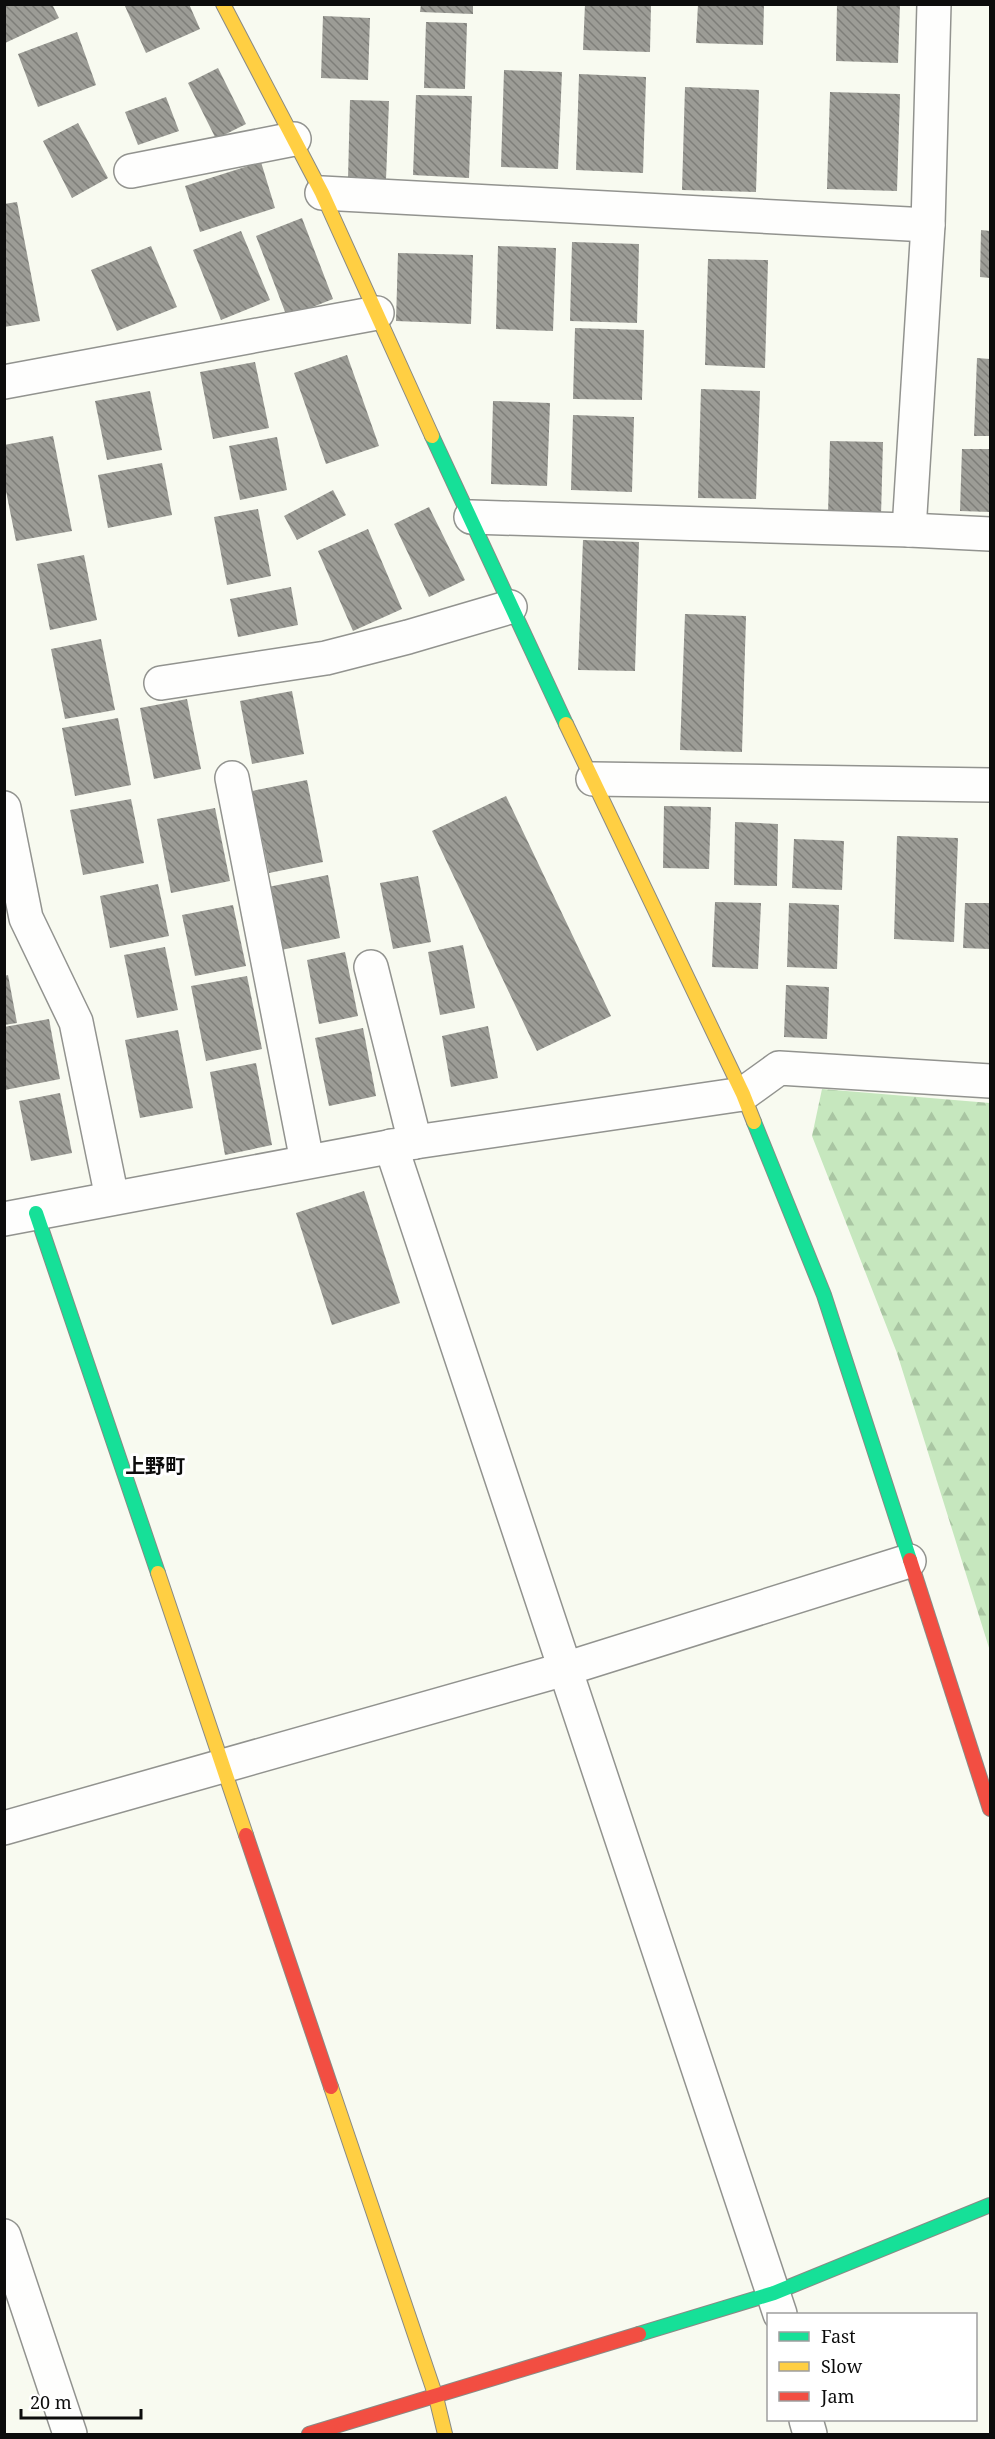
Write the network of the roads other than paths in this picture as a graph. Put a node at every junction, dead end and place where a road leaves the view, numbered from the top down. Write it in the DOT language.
graph roads {
  1 [pos="223,4"];
  2 [pos="934,4"];
  3 [pos="294,139"];
  4 [pos="131,171"];
  5 [pos="322,193"];
  6 [pos="928,225"];
  7 [pos="377,313"];
  8 [pos="4,382"];
  9 [pos="471,517"];
  10 [pos="909,530"];
  11 [pos="990,534"];
  12 [pos="510,607"];
  13 [pos="161,683"];
  14 [pos="232,778"];
  15 [pos="592,779"];
  16 [pos="990,785"];
  17 [pos="4,808"];
  18 [pos="371,967"];
  19 [pos="990,1081"];
  20 [pos="743,1094"];
  21 [pos="403,1144"];
  22 [pos="308,1161"];
  23 [pos="112,1198"];
  24 [pos="20,1216"];
  25 [pos="909,1561"];
  26 [pos="565,1669"];
  27 [pos="224,1765"];
  28 [pos="990,1809"];
  29 [pos="4,1828"];
  30 [pos="990,2205"];
  31 [pos="4,2236"];
  32 [pos="777,2304"];
  33 [pos="436,2397"];
  34 [pos="70,2434"];
  35 [pos="309,2434"];
  36 [pos="446,2434"];
  1 -- 3 [label="street"];
  2 -- 6 [label="street"];
  3 -- 4 [label="street"];
  3 -- 5 [label="street"];
  5 -- 6 [label="street"];
  5 -- 7 [label="street"];
  6 -- 10 [label="street"];
  7 -- 8 [label="street"];
  7 -- 9 [label="street"];
  9 -- 10 [label="street"];
  9 -- 12 [label="street"];
  10 -- 11 [label="street"];
  12 -- 13 [label="street"];
  12 -- 15 [label="street"];
  14 -- 22 [label="street"];
  15 -- 16 [label="street"];
  15 -- 20 [label="street"];
  17 -- 23 [label="street"];
  18 -- 21 [label="street"];
  19 -- 20 [label="street"];
  20 -- 21 [label="street"];
  20 -- 25 [label="street"];
  21 -- 22 [label="street"];
  21 -- 26 [label="street"];
  22 -- 23 [label="street"];
  23 -- 24 [label="street"];
  24 -- 27 [label="street"];
  25 -- 26 [label="street"];
  25 -- 28 [label="street"];
  26 -- 27 [label="street"];
  26 -- 32 [label="street"];
  27 -- 29 [label="street"];
  27 -- 33 [label="street"];
  30 -- 32 [label="street"];
  31 -- 34 [label="street"];
  32 -- 33 [label="street"];
  33 -- 35 [label="street"];
  33 -- 36 [label="street"];
}
